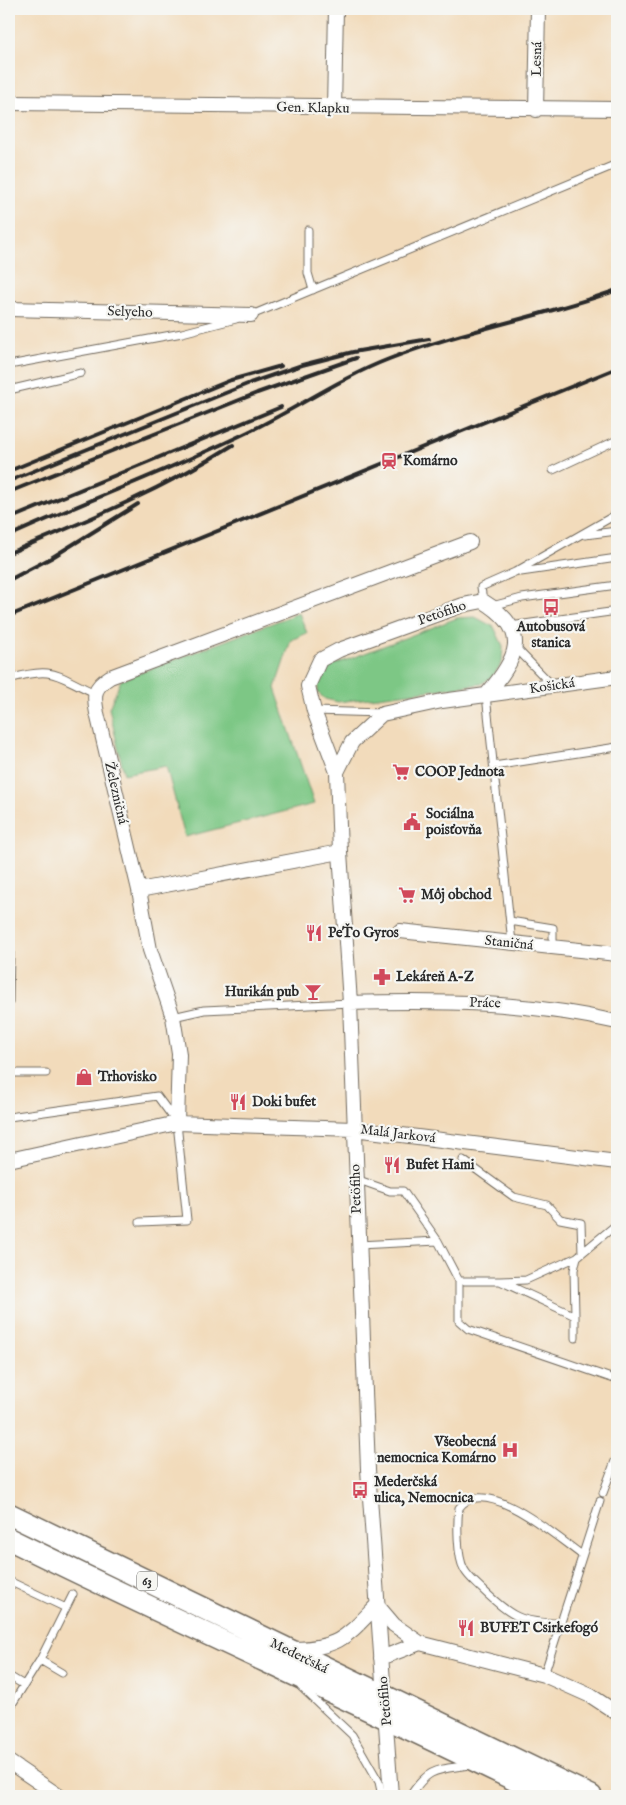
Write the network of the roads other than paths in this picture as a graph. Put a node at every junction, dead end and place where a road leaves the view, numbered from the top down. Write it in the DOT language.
graph roads {
  1 [pos="336,9"];
  2 [pos="538,9"];
  3 [pos="9,104"];
  4 [pos="334,108"];
  5 [pos="536,110"];
  6 [pos="617,110"];
  7 [pos="617,164"];
  8 [pos="308,230"];
  9 [pos="313,290"];
  10 [pos="9,309"];
  11 [pos="251,315"];
  12 [pos="9,365"];
  13 [pos="81,373"];
  14 [pos="9,390"];
  15 [pos="617,440"];
  16 [pos="554,470"];
  17 [pos="617,514"];
  18 [pos="617,531"];
  19 [pos="582,536"];
  20 [pos="470,542"];
  21 [pos="617,558"];
  22 [pos="515,572"];
  23 [pos="617,585"];
  24 [pos="487,604"];
  25 [pos="617,611"];
  26 [pos="510,626"];
  27 [pos="516,648"];
  28 [pos="617,677"];
  29 [pos="9,679"];
  30 [pos="552,686"];
  31 [pos="95,693"];
  32 [pos="486,695"];
  33 [pos="314,711"];
  34 [pos="382,714"];
  35 [pos="617,747"];
  36 [pos="494,766"];
  37 [pos="337,772"];
  38 [pos="340,852"];
  39 [pos="139,890"];
  40 [pos="510,921"];
  41 [pos="400,931"];
  42 [pos="512,943"];
  43 [pos="553,947"];
  44 [pos="10,952"];
  45 [pos="617,954"];
  46 [pos="9,1003"];
  47 [pos="350,1003"];
  48 [pos="173,1017"];
  49 [pos="617,1022"];
  50 [pos="9,1073"];
  51 [pos="46,1073"];
  52 [pos="9,1117"];
  53 [pos="177,1123"];
  54 [pos="354,1128"];
  55 [pos="9,1160"];
  56 [pos="463,1160"];
  57 [pos="617,1162"];
  58 [pos="356,1179"];
  59 [pos="140,1222"];
  60 [pos="616,1229"];
  61 [pos="438,1240"];
  62 [pos="358,1245"];
  63 [pos="580,1255"];
  64 [pos="459,1281"];
  65 [pos="500,1281"];
  66 [pos="575,1316"];
  67 [pos="575,1338"];
  68 [pos="617,1380"];
  69 [pos="617,1459"];
  70 [pos="603,1493"];
  71 [pos="600,1501"];
  72 [pos="9,1514"];
  73 [pos="9,1539"];
  74 [pos="582,1555"];
  75 [pos="9,1581"];
  76 [pos="73,1594"];
  77 [pos="378,1605"];
  78 [pos="66,1608"];
  79 [pos="561,1623"];
  80 [pos="420,1643"];
  81 [pos="286,1649"];
  82 [pos="382,1658"];
  83 [pos="40,1660"];
  84 [pos="62,1674"];
  85 [pos="289,1674"];
  86 [pos="544,1675"];
  87 [pos="9,1676"];
  88 [pos="24,1685"];
  89 [pos="386,1707"];
  90 [pos="9,1709"];
  91 [pos="617,1713"];
  92 [pos="9,1762"];
  93 [pos="481,1763"];
  94 [pos="59,1796"];
  95 [pos="382,1796"];
  96 [pos="391,1796"];
  97 [pos="410,1796"];
  98 [pos="547,1796"];
  99 [pos="591,1796"];
  1 -- 4 [label="street"];
  2 -- 5 [label="street, Lesná"];
  3 -- 4 [label="street, Gen. Klapku"];
  4 -- 5 [label="street, Gen. Klapku"];
  5 -- 6 [label="street, Gen. Klapku"];
  7 -- 9 [label="lane"];
  8 -- 9 [label="lane"];
  9 -- 11 [label="lane"];
  10 -- 11 [label="street, Selyeho"];
  11 -- 12 [label="lane"];
  13 -- 14 [label="lane"];
  15 -- 16 [label="lane"];
  17 -- 19 [label="lane"];
  18 -- 19 [label="lane"];
  19 -- 22 [label="lane"];
  20 -- 31 [label="street"];
  21 -- 22 [label="lane"];
  22 -- 24 [label="lane"];
  23 -- 24 [label="lane"];
  24 -- 26 [label="street"];
  24 -- 33 [label="street, Petöfiho"];
  25 -- 26 [label="lane"];
  26 -- 27 [label="street"];
  27 -- 30 [label="lane"];
  27 -- 32 [label="street"];
  28 -- 30 [label="street, Košická"];
  29 -- 31 [label="lane"];
  30 -- 32 [label="street, Košická"];
  31 -- 39 [label="street, Železničná"];
  32 -- 34 [label="street"];
  32 -- 36 [label="lane"];
  33 -- 34 [label="lane"];
  33 -- 37 [label="street, Petöfiho"];
  34 -- 37 [label="street, Petöfiho"];
  35 -- 36 [label="lane"];
  36 -- 40 [label="lane"];
  37 -- 38 [label="street, Petöfiho"];
  38 -- 39 [label="street"];
  38 -- 47 [label="street, Petöfiho"];
  39 -- 48 [label="street, Železničná"];
  40 -- 42 [label="lane"];
  40 -- 43 [label="lane"];
  41 -- 42 [label="street, Staničná"];
  42 -- 43 [label="street, Staničná"];
  43 -- 45 [label="street, Staničná"];
  44 -- 46 [label="lane"];
  47 -- 48 [label="lane"];
  47 -- 49 [label="street, Práce"];
  47 -- 54 [label="street, Petöfiho"];
  48 -- 53 [label="street, Železničná"];
  50 -- 51 [label="lane"];
  52 -- 53 [label="lane"];
  53 -- 54 [label="street, Malá Jarková"];
  53 -- 55 [label="street"];
  53 -- 59 [label="lane"];
  54 -- 57 [label="street, Malá Jarková"];
  54 -- 58 [label="street, Petöfiho"];
  56 -- 63 [label="lane"];
  58 -- 61 [label="lane"];
  58 -- 62 [label="street, Petöfiho"];
  60 -- 63 [label="lane"];
  61 -- 62 [label="lane"];
  61 -- 64 [label="lane"];
  62 -- 77 [label="street, Petöfiho"];
  63 -- 65 [label="lane"];
  63 -- 66 [label="lane"];
  64 -- 65 [label="lane"];
  64 -- 68 [label="lane"];
  65 -- 66 [label="lane"];
  66 -- 67 [label="lane"];
  69 -- 70 [label="lane"];
  71 -- 74 [label="lane"];
  72 -- 81 [label="main road, Mederčská / 63"];
  73 -- 85 [label="main road, Mederčská / 63"];
  74 -- 79 [label="lane"];
  74 -- 79 [label="lane"];
  75 -- 78 [label="lane"];
  76 -- 78 [label="lane"];
  77 -- 80 [label="street"];
  77 -- 81 [label="street"];
  77 -- 82 [label="street, Petöfiho"];
  78 -- 83 [label="lane"];
  79 -- 86 [label="lane"];
  80 -- 82 [label="street"];
  80 -- 86 [label="street"];
  81 -- 89 [label="main road, Mederčská / 63"];
  82 -- 89 [label="street, Petöfiho"];
  83 -- 84 [label="lane"];
  83 -- 88 [label="lane"];
  85 -- 89 [label="main road, Mederčská / 63"];
  85 -- 95 [label="lane"];
  86 -- 91 [label="street"];
  87 -- 88 [label="lane"];
  88 -- 90 [label="lane"];
  89 -- 93 [label="main road, Mederčská / 63"];
  89 -- 96 [label="street, Petöfiho"];
  89 -- 99 [label="main road, Mederčská / 63"];
  92 -- 94 [label="street"];
  93 -- 97 [label="lane"];
  93 -- 98 [label="main road, Mederčská / 63"];
}
